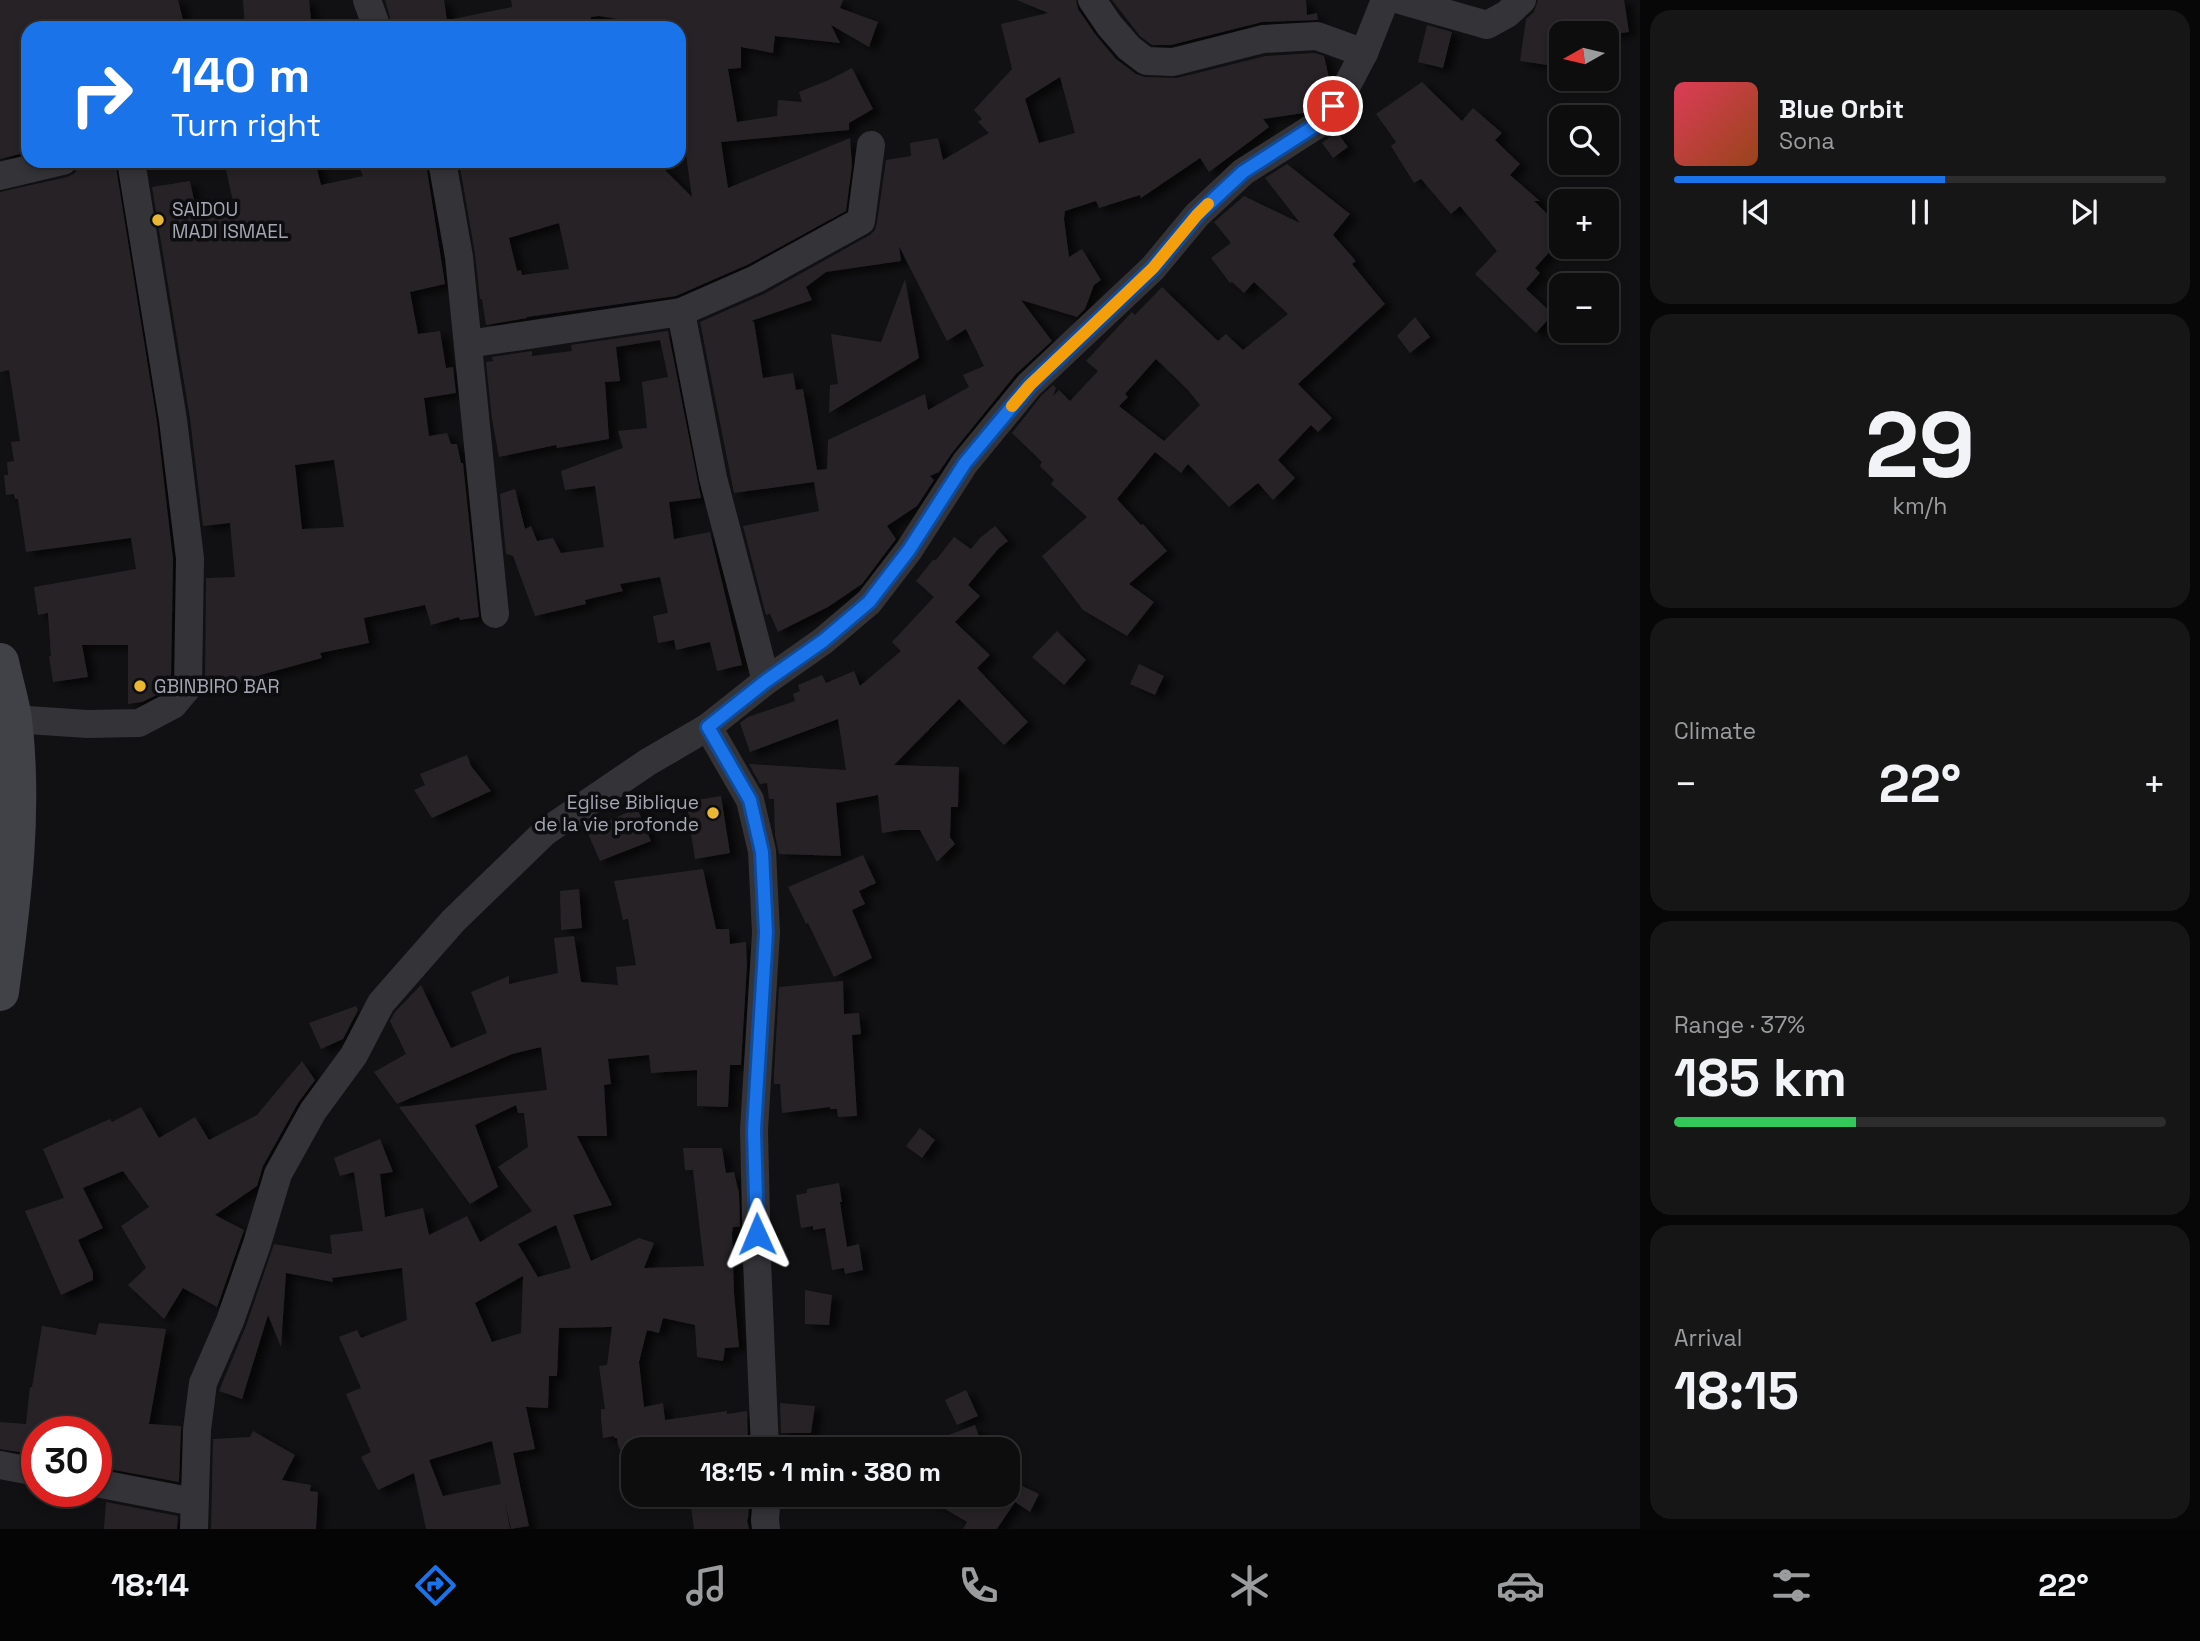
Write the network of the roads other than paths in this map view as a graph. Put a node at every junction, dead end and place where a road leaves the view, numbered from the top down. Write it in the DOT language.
graph roads {
  1 [pos="367,0"];
  2 [pos="1092,0"];
  3 [pos="1385,0"];
  4 [pos="1400,0"];
  5 [pos="1522,0"];
  6 [pos="374,21"];
  7 [pos="1364,52"];
  8 [pos="871,145"];
  9 [pos="34,168"];
  10 [pos="132,168"];
  11 [pos="443,168"];
  12 [pos="0,176"];
  13 [pos="681,312"];
  14 [pos="468,344"];
  15 [pos="495,614"];
  16 [pos="0,662"];
  17 [pos="766,681"];
  18 [pos="13,719"];
  19 [pos="708,727"];
  20 [pos="7,875"];
  21 [pos="0,992"];
  22 [pos="764,1437"];
  23 [pos="0,1465"];
  24 [pos="21,1469"];
  25 [pos="112,1488"];
  26 [pos="194,1515"];
  1 -- 6 [label="street"];
  2 -- 7 [label="street"];
  3 -- 7 [label="street"];
  4 -- 5 [label="street"];
  7 -- 17 [label="street"];
  8 -- 13 [label="street"];
  9 -- 12 [label="street"];
  10 -- 18 [label="street"];
  11 -- 14 [label="street"];
  13 -- 14 [label="street"];
  13 -- 17 [label="street"];
  14 -- 15 [label="street"];
  16 -- 18 [label="street"];
  17 -- 19 [label="street"];
  18 -- 20 [label="street"];
  19 -- 22 [label="street"];
  19 -- 26 [label="street"];
  20 -- 21 [label="street"];
  23 -- 24 [label="street"];
  25 -- 26 [label="street"];
}
